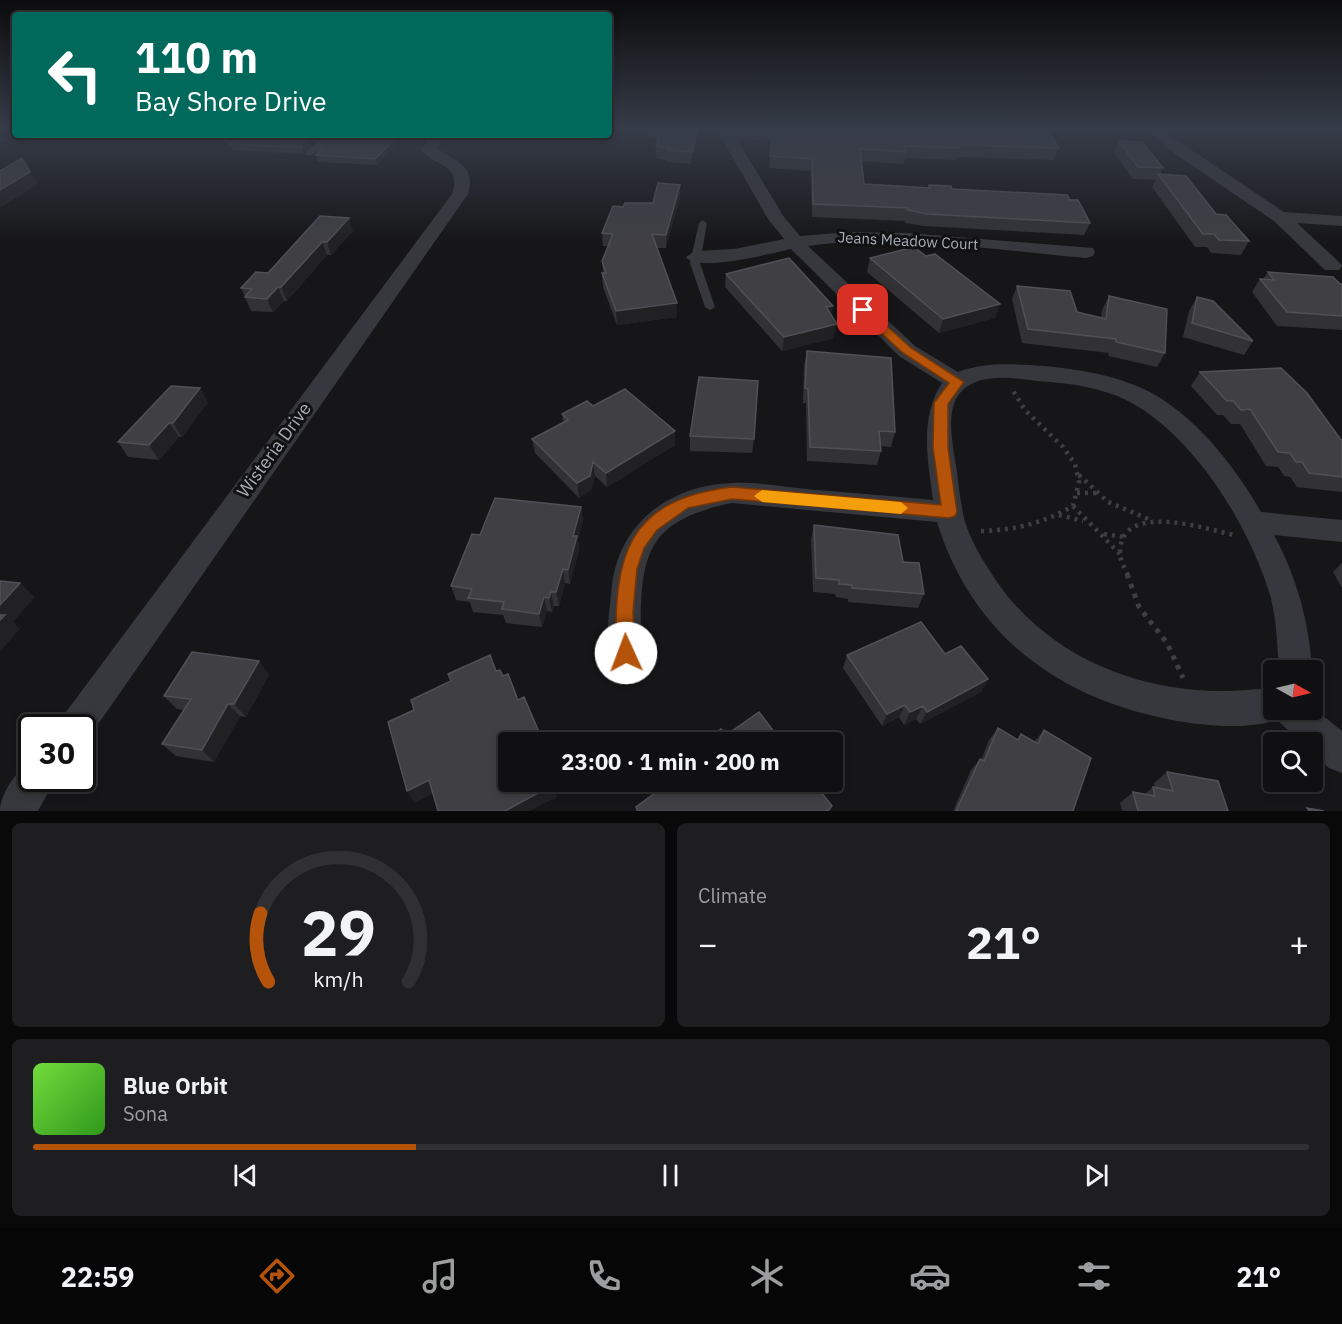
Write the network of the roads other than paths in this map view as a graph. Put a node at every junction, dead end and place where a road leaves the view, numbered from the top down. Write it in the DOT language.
graph roads {
  1 [pos="456,168"];
  2 [pos="747,168"];
  3 [pos="1206,168"];
  4 [pos="1280,217"];
  5 [pos="1342,221"];
  6 [pos="703,224"];
  7 [pos="795,243"];
  8 [pos="1086,252"];
  9 [pos="695,257"];
  10 [pos="1332,266"];
  11 [pos="710,307"];
  12 [pos="957,382"];
  13 [pos="949,512"];
  14 [pos="1248,529"];
  15 [pos="1342,531"];
  16 [pos="1294,660"];
  17 [pos="626,669"];
  18 [pos="1263,706"];
  19 [pos="85,714"];
  20 [pos="1302,720"];
  21 [pos="1342,755"];
  22 [pos="28,792"];
  23 [pos="15,811"];
  1 -- 19 [label="street, Wisteria Drive"];
  2 -- 7 [label="street"];
  3 -- 4 [label="street"];
  4 -- 5 [label="street"];
  4 -- 10 [label="street"];
  6 -- 9 [label="lane"];
  7 -- 8 [label="street, Jeans Meadow Court"];
  7 -- 9 [label="street, Jeans Meadow Court"];
  7 -- 12 [label="street"];
  9 -- 11 [label="lane"];
  12 -- 13 [label="street"];
  12 -- 14 [label="street"];
  13 -- 17 [label="street"];
  13 -- 18 [label="street"];
  14 -- 15 [label="street"];
  14 -- 16 [label="street"];
  20 -- 21 [label="street"];
  22 -- 23 [label="street"];
}
